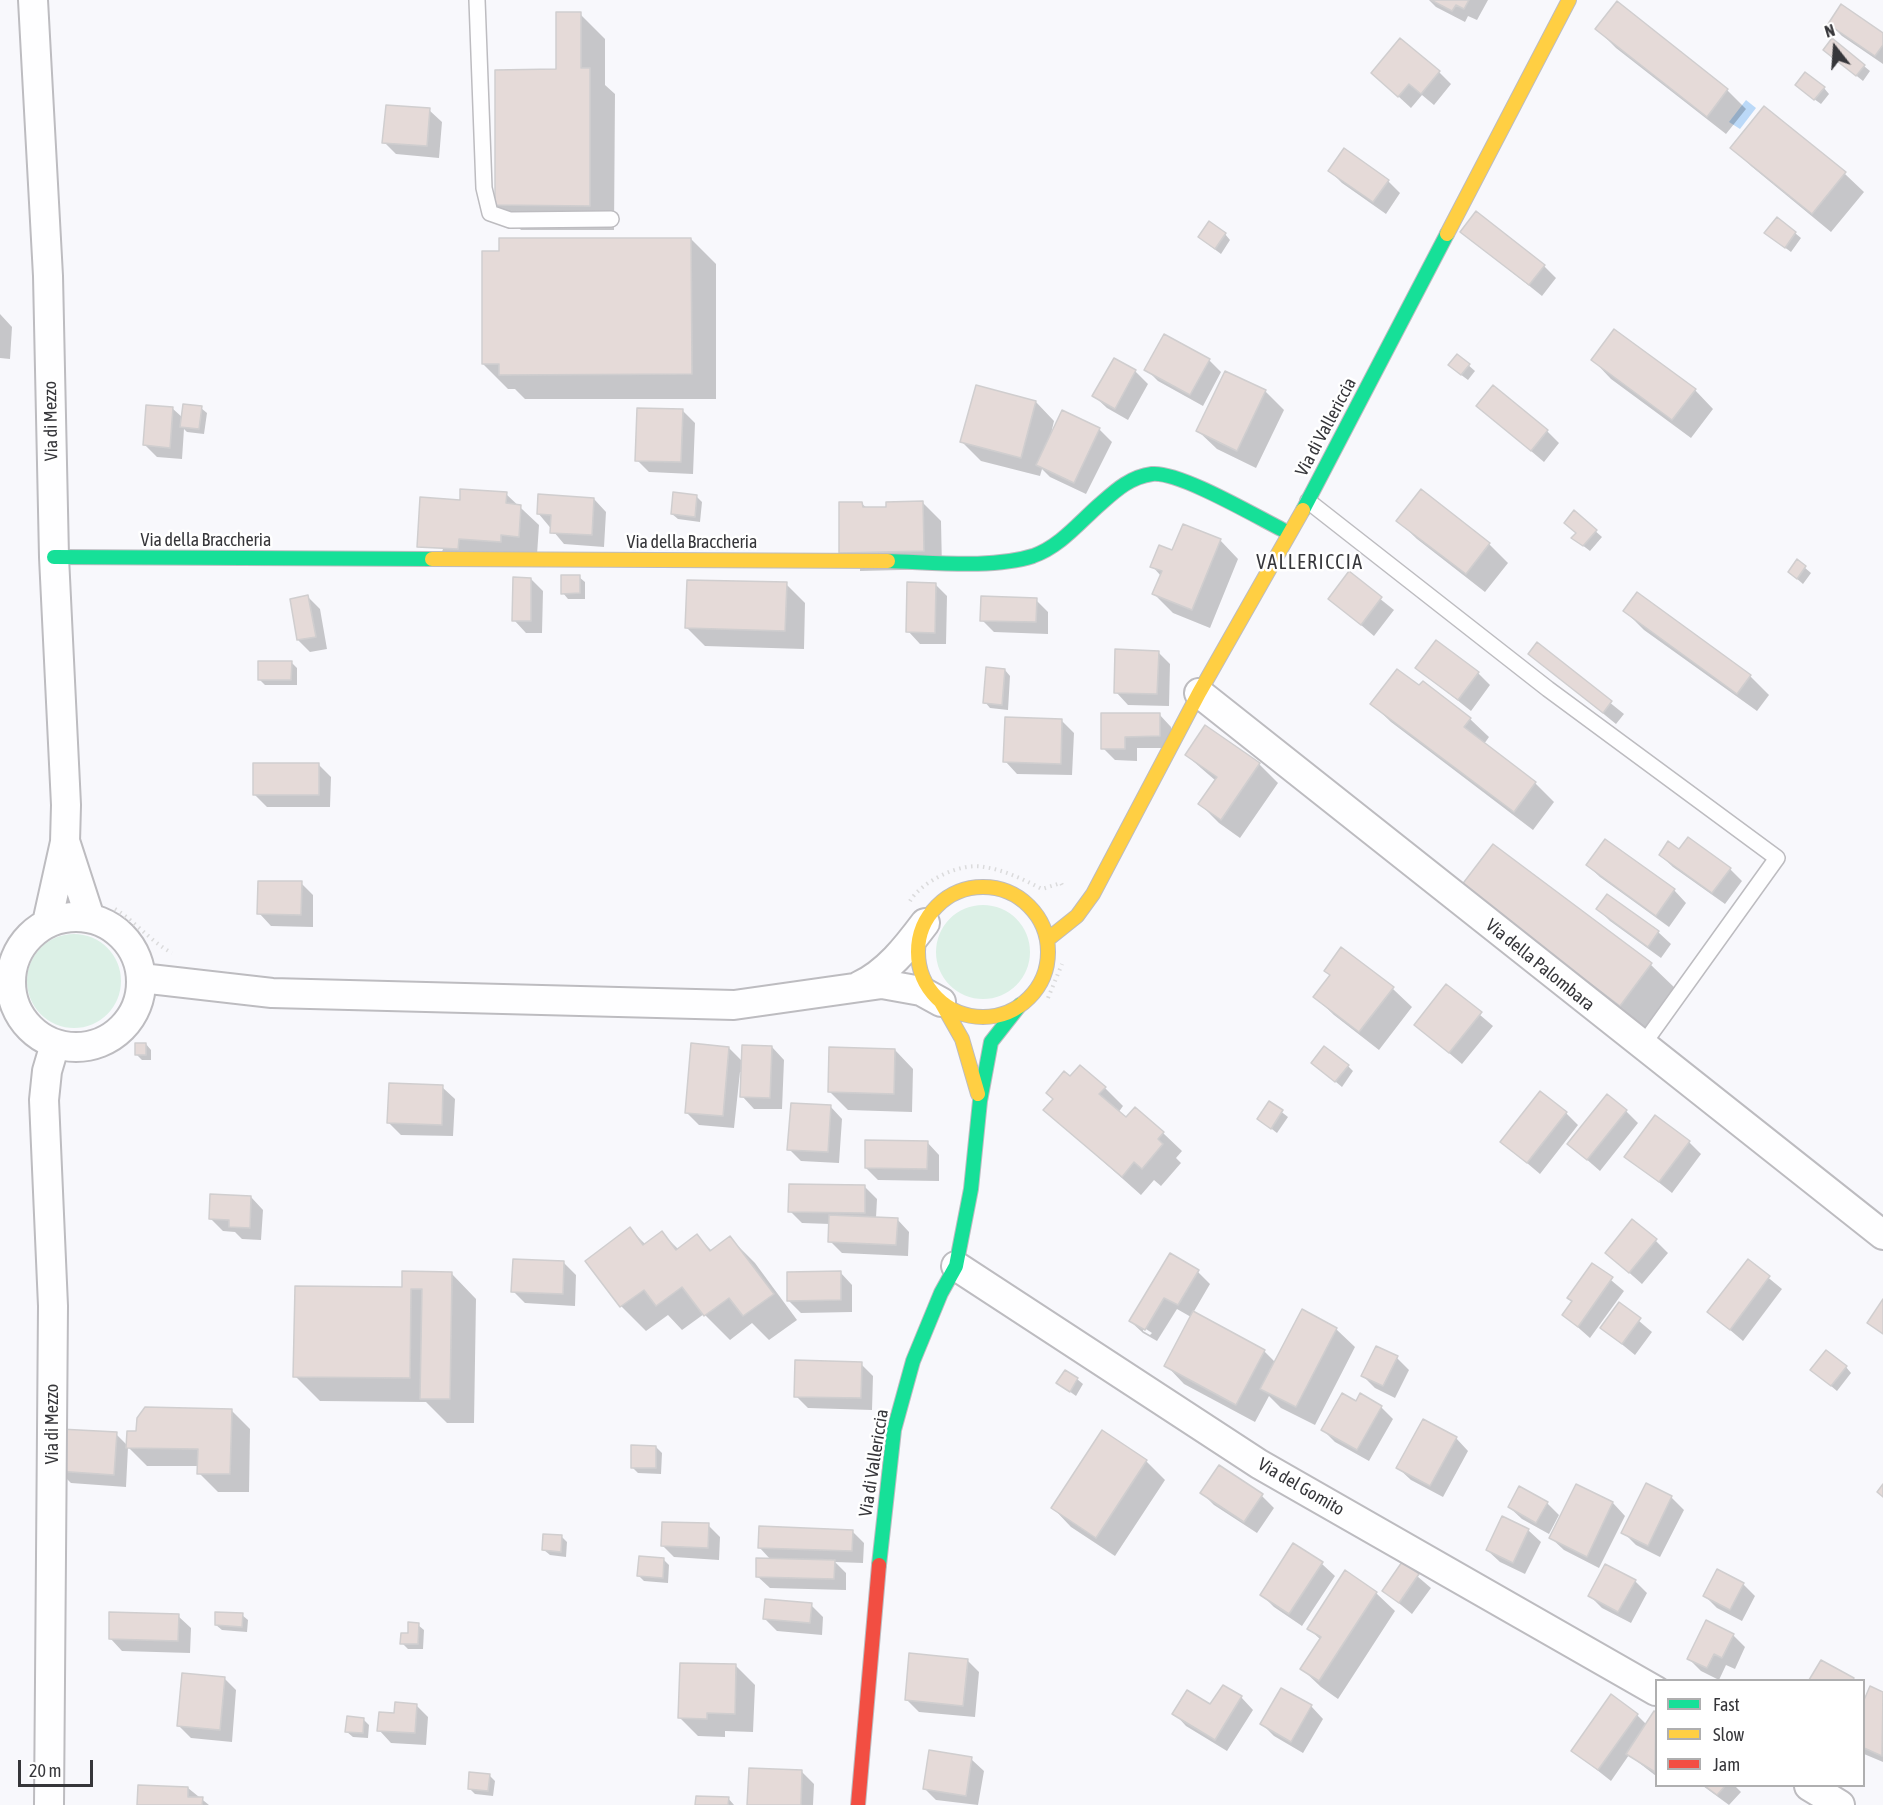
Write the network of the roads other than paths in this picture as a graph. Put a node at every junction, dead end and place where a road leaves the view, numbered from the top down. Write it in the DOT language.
graph roads {
  1 [pos="33,0"];
  2 [pos="477,0"];
  3 [pos="1569,0"];
  4 [pos="611,219"];
  5 [pos="1308,501"];
  6 [pos="1288,533"];
  7 [pos="54,557"];
  8 [pos="1199,693"];
  9 [pos="65,842"];
  10 [pos="1108,867"];
  11 [pos="1070,897"];
  12 [pos="1045,901"];
  13 [pos="1024,903"];
  14 [pos="98,911"];
  15 [pos="915,916"];
  16 [pos="47,923"];
  17 [pos="1047,940"];
  18 [pos="141,978"];
  19 [pos="857,987"];
  20 [pos="941,1002"];
  21 [pos="1020,1005"];
  22 [pos="55,1044"];
  23 [pos="1642,1046"];
  24 [pos="980,1101"];
  25 [pos="1883,1235"];
  26 [pos="956,1266"];
  27 [pos="1655,1690"];
  28 [pos="1812,1787"];
  29 [pos="49,1805"];
  30 [pos="858,1805"];
  31 [pos="1840,1805"];
  1 -- 7 [label="street, Via di Mezzo"];
  2 -- 4 [label="lane"];
  3 -- 5 [label="street, Via di Vallericcia"];
  5 -- 6 [label="street, Via di Vallericcia"];
  5 -- 23 [label="lane"];
  6 -- 7 [label="street, Via della Braccheria"];
  6 -- 8 [label="street, Via di Vallericcia"];
  7 -- 9 [label="street, Via di Mezzo"];
  8 -- 10 [label="street, Via di Vallericcia"];
  8 -- 23 [label="street, Via della Palombara"];
  9 -- 14 [label="street, Via di Mezzo"];
  9 -- 16 [label="street, Via di Mezzo"];
  10 -- 11 [label="street, Via di Vallericcia"];
  10 -- 17 [label="street, Via di Vallericcia"];
  12 -- 13 [label="street"];
  13 -- 15 [label="street"];
  13 -- 17 [label="street"];
  14 -- 16 [label="street"];
  14 -- 18 [label="street"];
  15 -- 19 [label="street"];
  15 -- 20 [label="street, Via di Vallericcia"];
  16 -- 22 [label="street"];
  17 -- 21 [label="street, Via di Vallericcia"];
  18 -- 19 [label="street"];
  18 -- 22 [label="street"];
  19 -- 20 [label="street"];
  20 -- 21 [label="street, Via di Vallericcia"];
  20 -- 24 [label="street, Via di Vallericcia"];
  21 -- 24 [label="street, Via di Vallericcia"];
  22 -- 29 [label="street, Via di Mezzo"];
  23 -- 25 [label="street, Via della Palombara"];
  24 -- 26 [label="street, Via di Vallericcia"];
  26 -- 27 [label="street, Via del Gomito"];
  26 -- 30 [label="street, Via di Vallericcia"];
  28 -- 31 [label="street"];
}
